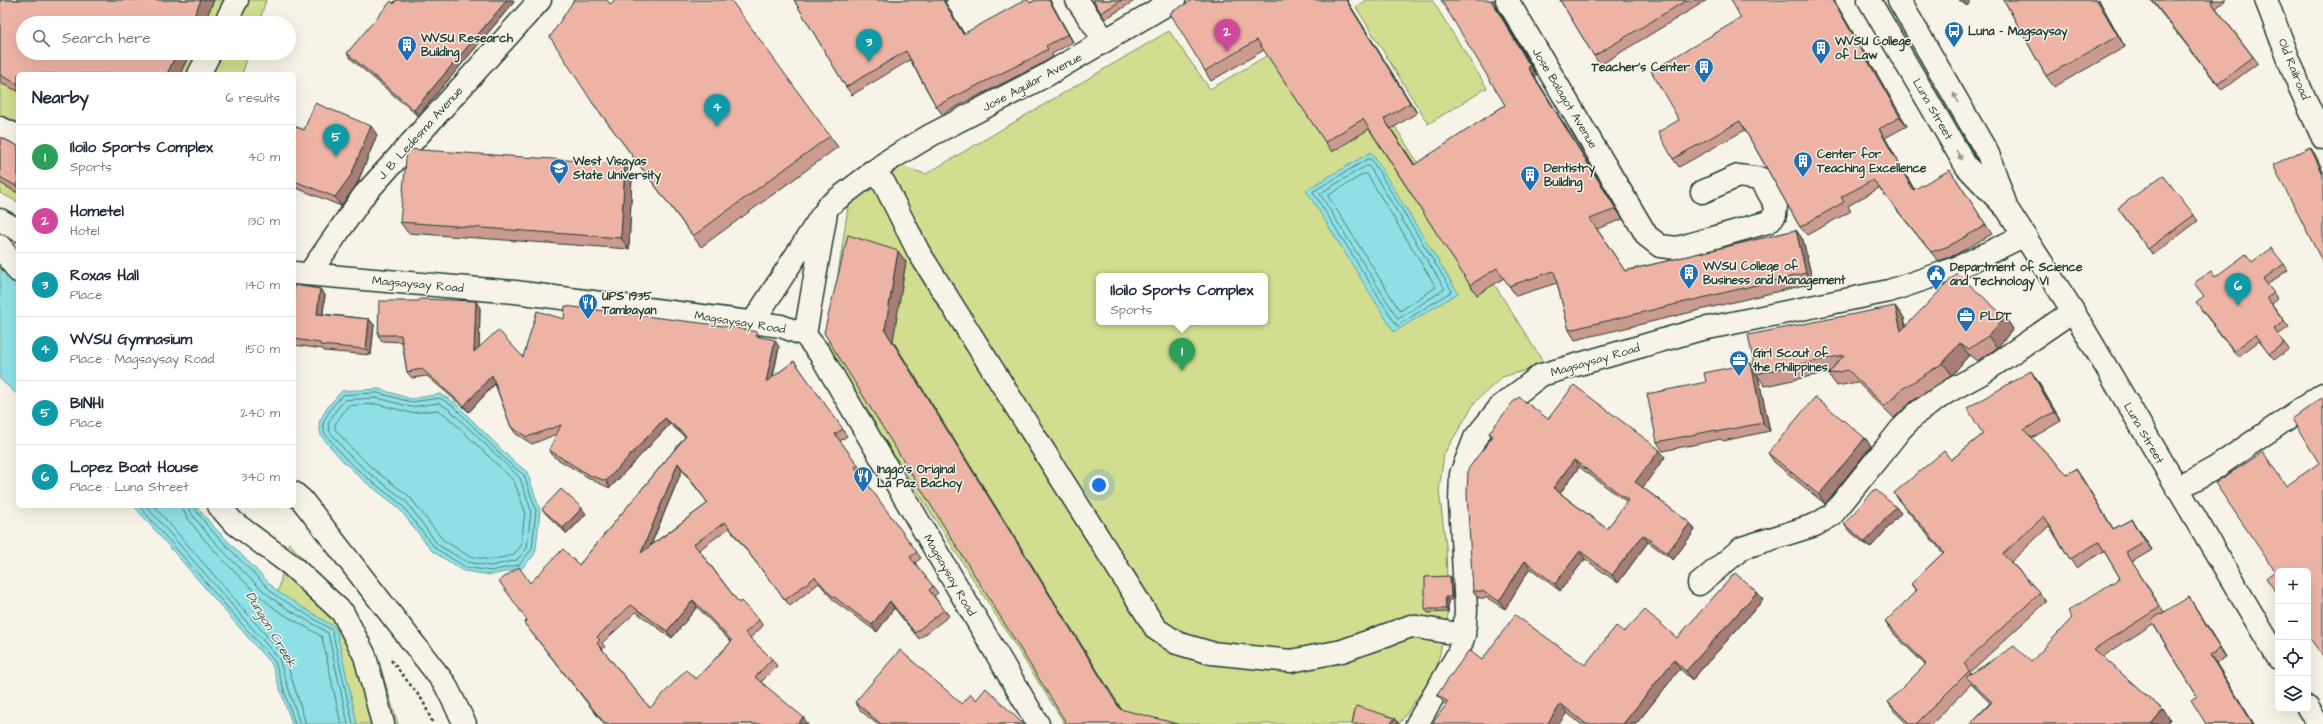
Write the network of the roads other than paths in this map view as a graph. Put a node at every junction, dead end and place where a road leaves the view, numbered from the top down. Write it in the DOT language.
graph roads {
  1 [pos="237,0"];
  2 [pos="540,0"];
  3 [pos="1077,0"];
  4 [pos="1174,0"];
  5 [pos="1507,0"];
  6 [pos="1869,0"];
  7 [pos="1899,0"];
  8 [pos="2266,0"];
  9 [pos="229,16"];
  10 [pos="1105,41"];
  11 [pos="206,60"];
  12 [pos="200,72"];
  13 [pos="0,128"];
  14 [pos="16,135"];
  15 [pos="2323,138"];
  16 [pos="871,172"];
  17 [pos="1702,192"];
  18 [pos="826,207"];
  19 [pos="2007,209"];
  20 [pos="0,220"];
  21 [pos="16,229"];
  22 [pos="2025,235"];
  23 [pos="0,246"];
  24 [pos="16,268"];
  25 [pos="302,273"];
  26 [pos="2074,311"];
  27 [pos="753,322"];
  28 [pos="805,335"];
  29 [pos="2323,394"];
  30 [pos="2177,489"];
  31 [pos="296,495"];
  32 [pos="221,508"];
  33 [pos="1699,584"];
  34 [pos="1464,635"];
  35 [pos="2275,653"];
  36 [pos="2310,712"];
  37 [pos="382,724"];
  38 [pos="465,724"];
  39 [pos="1038,724"];
  40 [pos="1417,724"];
  41 [pos="2318,724"];
  1 -- 9 [label="street"];
  2 -- 25 [label="street, J. B. Ledesma Avenue"];
  3 -- 10 [label="street"];
  4 -- 10 [label="street, Jose Aguilar Avenue"];
  5 -- 17 [label="street, Jose Balagot Avenue"];
  6 -- 19 [label="street, Luna Street, one-way"];
  19 -- 7 [label="street, Luna Street, one-way"];
  8 -- 15 [label="street, Old Railroad"];
  10 -- 16 [label="street, Jose Aguilar Avenue"];
  11 -- 12 [label="street"];
  13 -- 14 [label="street"];
  16 -- 18 [label="street, Jose Aguilar Avenue"];
  16 -- 34 [label="street"];
  18 -- 27 [label="street, Jose Aguilar Avenue"];
  18 -- 28 [label="street"];
  19 -- 22 [label="street, Luna Street"];
  20 -- 21 [label="street"];
  22 -- 26 [label="street, Luna Street"];
  22 -- 34 [label="street, Magsaysay Road"];
  23 -- 24 [label="street"];
  25 -- 27 [label="street, Magsaysay Road"];
  26 -- 30 [label="street, Luna Street"];
  26 -- 33 [label="street"];
  27 -- 28 [label="street, Magsaysay Road"];
  28 -- 39 [label="street, Magsaysay Road"];
  29 -- 30 [label="street"];
  30 -- 35 [label="street, Luna Street"];
  31 -- 38 [label="street"];
  32 -- 37 [label="street"];
  34 -- 40 [label="street, Magsaysay Road"];
  36 -- 41 [label="street"];
}
